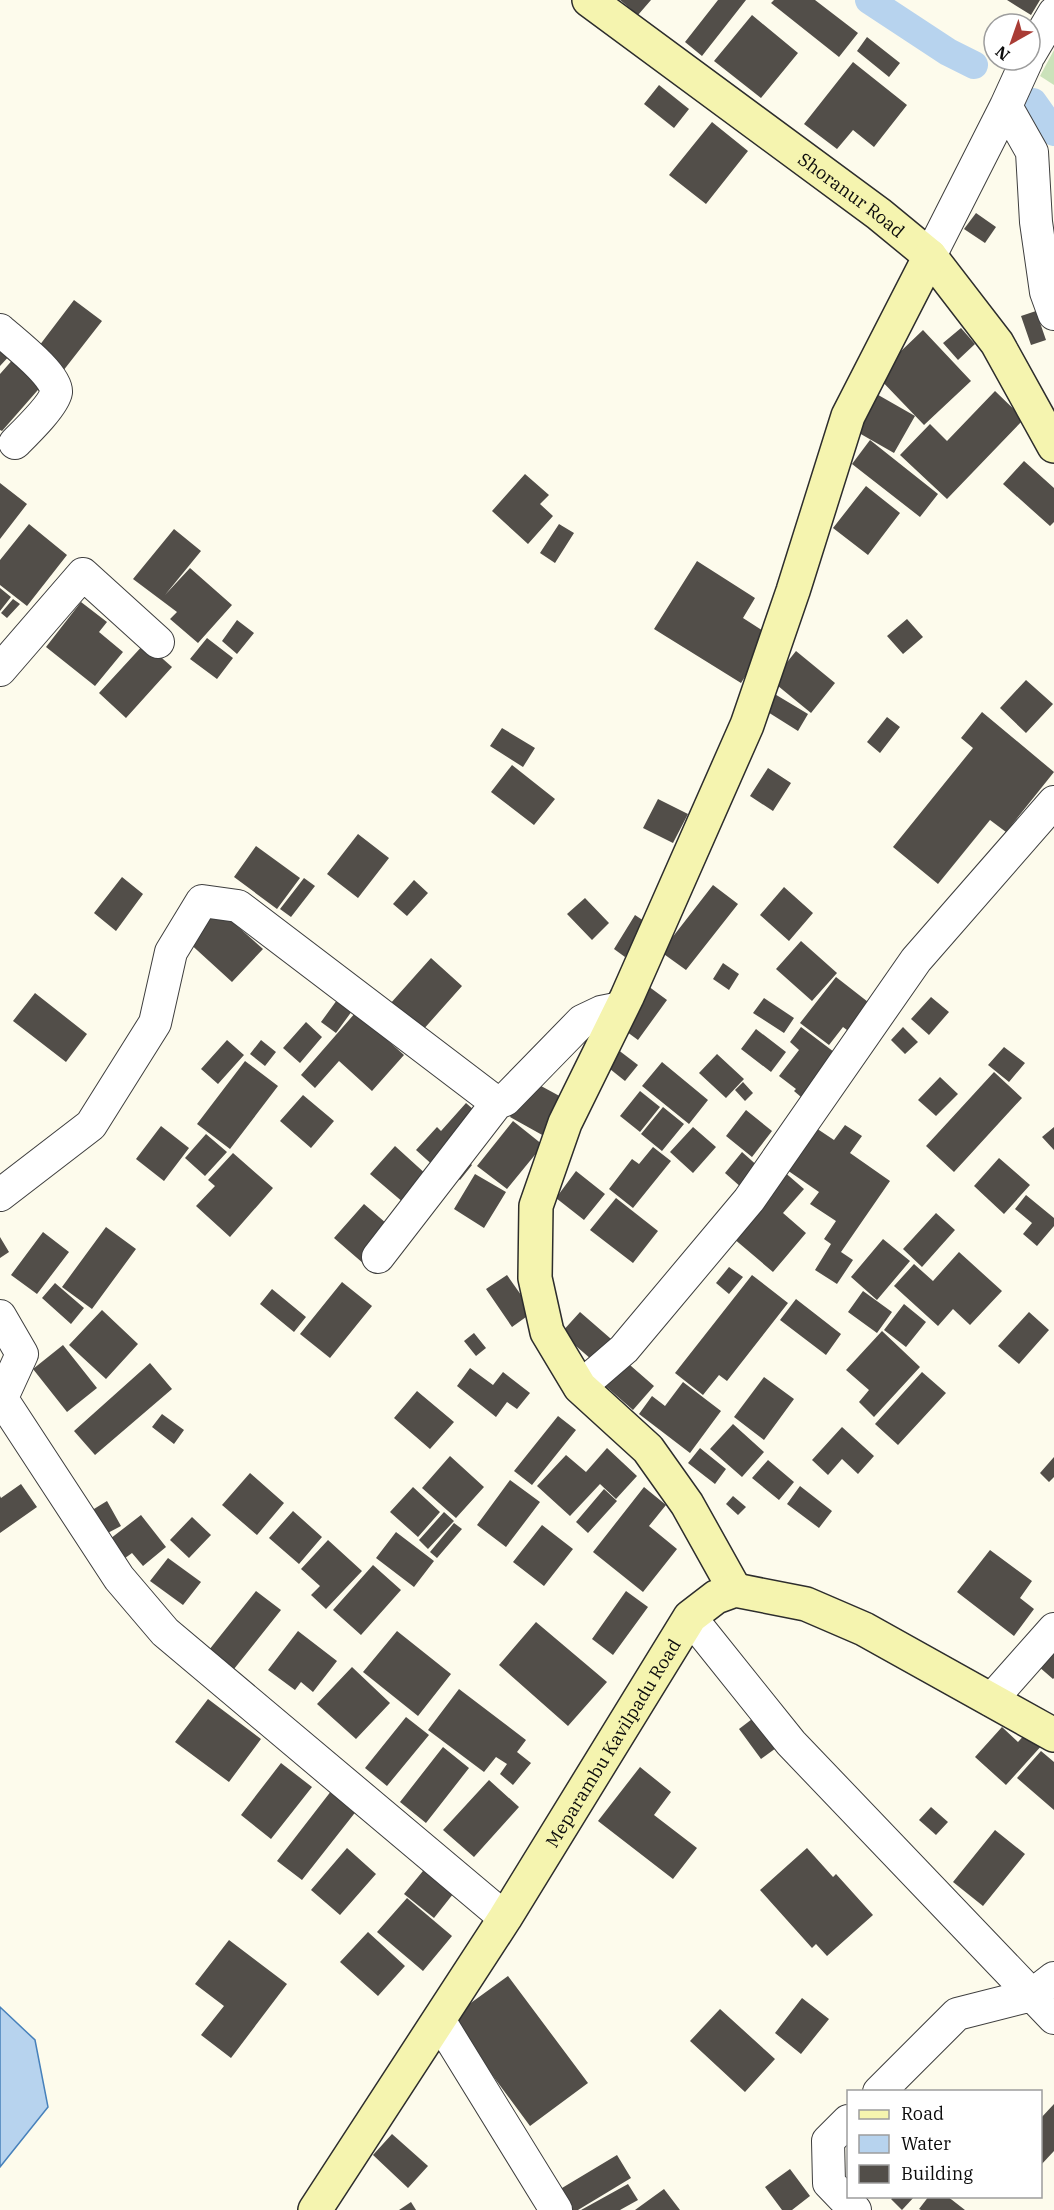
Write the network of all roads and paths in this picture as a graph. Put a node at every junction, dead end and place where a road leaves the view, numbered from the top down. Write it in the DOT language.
graph roads {
  1 [pos="589,0"];
  2 [pos="1054,14"];
  3 [pos="1042,34"];
  4 [pos="1021,72"];
  5 [pos="1006,106"];
  6 [pos="930,256"];
  7 [pos="1054,314"];
  8 [pos="0,330"];
  9 [pos="15,443"];
  10 [pos="1054,446"];
  11 [pos="158,642"];
  12 [pos="0,670"];
  13 [pos="1054,802"];
  14 [pos="621,1008"];
  15 [pos="497,1103"];
  16 [pos="0,1195"];
  17 [pos="378,1257"];
  18 [pos="0,1316"];
  19 [pos="580,1387"];
  20 [pos="1,1401"];
  21 [pos="735,1590"];
  22 [pos="690,1617"];
  23 [pos="1054,1629"];
  24 [pos="991,1700"];
  25 [pos="1054,1735"];
  26 [pos="505,1918"];
  27 [pos="1043,1986"];
  28 [pos="1054,2018"];
  29 [pos="439,2020"];
  30 [pos="880,2090"];
  31 [pos="847,2123"];
  32 [pos="315,2210"];
  33 [pos="556,2210"];
  34 [pos="855,2210"];
  1 -- 6 [label="main road, Shoranur Road"];
  2 -- 3 [label="street"];
  4 -- 5 [label="street"];
  5 -- 6 [label="street"];
  5 -- 7 [label="street"];
  6 -- 10 [label="main road, Shoranur Road"];
  6 -- 14 [label="main road"];
  8 -- 9 [label="street"];
  11 -- 12 [label="street"];
  13 -- 19 [label="street"];
  14 -- 15 [label="street"];
  14 -- 19 [label="main road"];
  15 -- 16 [label="street"];
  15 -- 17 [label="street"];
  18 -- 20 [label="street"];
  19 -- 21 [label="main road"];
  20 -- 26 [label="street"];
  21 -- 22 [label="main road, Meparambu Kavilpadu Road"];
  21 -- 24 [label="main road"];
  22 -- 26 [label="main road, Meparambu Kavilpadu Road"];
  22 -- 27 [label="street"];
  23 -- 24 [label="street"];
  24 -- 25 [label="main road"];
  26 -- 29 [label="main road, Meparambu Kavilpadu Road"];
  27 -- 28 [label="street"];
  27 -- 30 [label="street"];
  29 -- 32 [label="main road, Meparambu Kavilpadu Road"];
  29 -- 33 [label="street"];
  31 -- 34 [label="street"];
}
